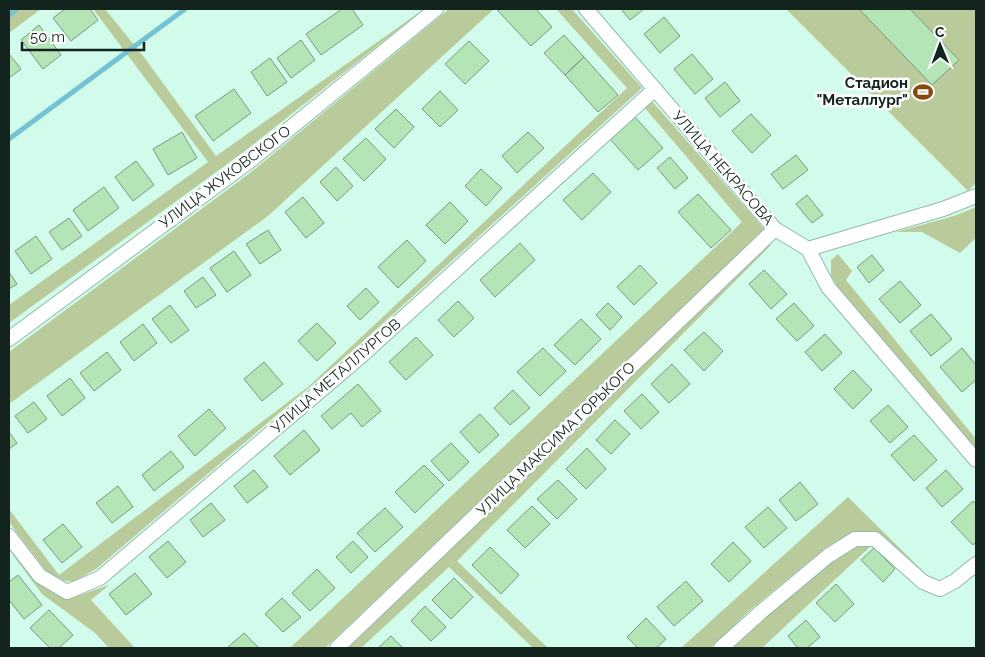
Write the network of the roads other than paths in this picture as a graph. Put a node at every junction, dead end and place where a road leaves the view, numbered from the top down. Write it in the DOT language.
graph roads {
  1 [pos="436,9"];
  2 [pos="586,9"];
  3 [pos="655,89"];
  4 [pos="976,196"];
  5 [pos="775,229"];
  6 [pos="808,250"];
  7 [pos="9,339"];
  8 [pos="976,460"];
  9 [pos="9,536"];
  10 [pos="976,564"];
  11 [pos="337,648"];
  12 [pos="721,648"];
  1 -- 7 [label="street, УЛИЦА ЖУКОВСКОГО"];
  2 -- 3 [label="street, УЛИЦА НЕКРАСОВА"];
  3 -- 5 [label="street, УЛИЦА НЕКРАСОВА"];
  3 -- 9 [label="street, УЛИЦА МЕТАЛЛУРГОВ"];
  4 -- 6 [label="street"];
  5 -- 6 [label="street, УЛИЦА НЕКРАСОВА"];
  5 -- 11 [label="street, УЛИЦА МАКСИМА ГОРЬКОГО"];
  6 -- 8 [label="street, УЛИЦА НЕКРАСОВА"];
  10 -- 12 [label="street"];
}
